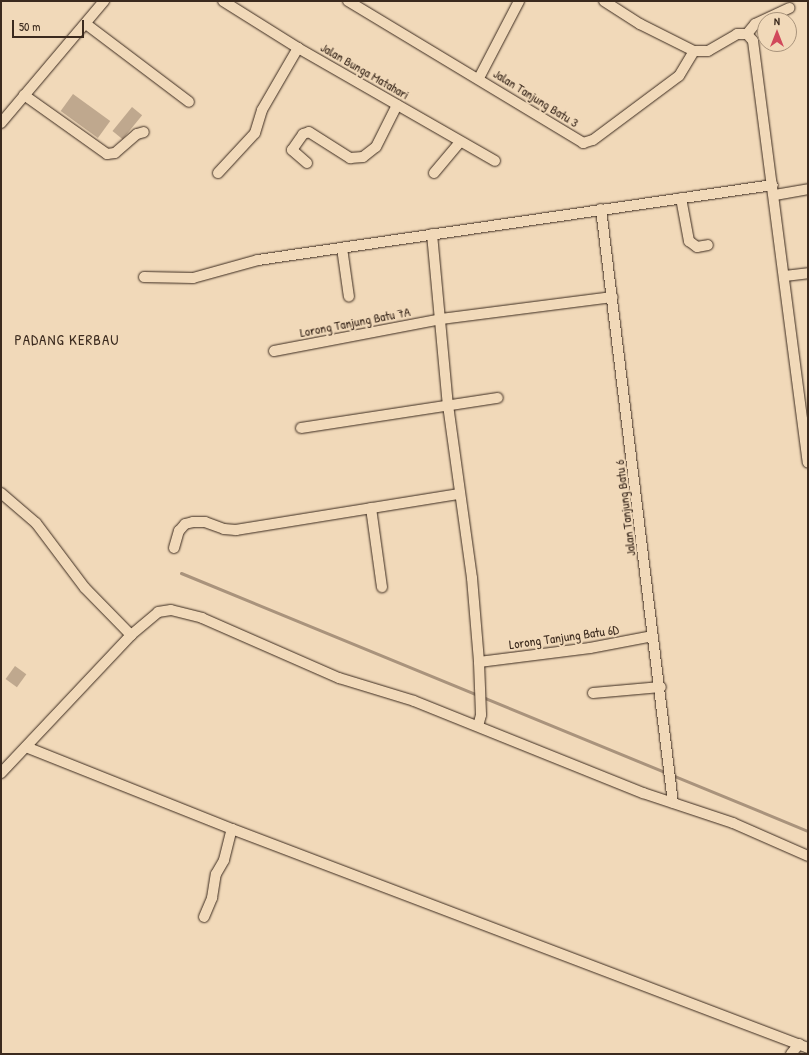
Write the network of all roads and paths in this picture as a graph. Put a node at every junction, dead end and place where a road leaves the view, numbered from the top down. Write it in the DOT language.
graph roads {
  1 [pos="104,1"];
  2 [pos="223,1"];
  3 [pos="348,1"];
  4 [pos="519,1"];
  5 [pos="604,1"];
  6 [pos="789,8"];
  7 [pos="86,24"];
  8 [pos="747,34"];
  9 [pos="298,48"];
  10 [pos="694,51"];
  11 [pos="479,78"];
  12 [pos="24,95"];
  13 [pos="189,102"];
  14 [pos="397,105"];
  15 [pos="1,123"];
  16 [pos="144,132"];
  17 [pos="460,142"];
  18 [pos="494,161"];
  19 [pos="307,163"];
  20 [pos="218,173"];
  21 [pos="434,174"];
  22 [pos="773,185"];
  23 [pos="808,189"];
  24 [pos="775,196"];
  25 [pos="681,198"];
  26 [pos="602,209"];
  27 [pos="432,234"];
  28 [pos="708,245"];
  29 [pos="342,248"];
  30 [pos="808,273"];
  31 [pos="785,276"];
  32 [pos="144,277"];
  33 [pos="349,297"];
  34 [pos="613,297"];
  35 [pos="441,319"];
  36 [pos="274,351"];
  37 [pos="498,398"];
  38 [pos="448,405"];
  39 [pos="301,428"];
  40 [pos="807,446"];
  41 [pos="808,462"];
  42 [pos="1,493"];
  43 [pos="459,494"];
  44 [pos="371,508"];
  45 [pos="174,548"];
  46 [pos="382,587"];
  47 [pos="131,635"];
  48 [pos="653,636"];
  49 [pos="479,662"];
  50 [pos="661,687"];
  51 [pos="593,693"];
  52 [pos="478,726"];
  53 [pos="26,747"];
  54 [pos="1,773"];
  55 [pos="673,803"];
  56 [pos="230,834"];
  57 [pos="808,856"];
  58 [pos="204,917"];
  59 [pos="803,1046"];
  60 [pos="791,1054"];
  1 -- 7 [label="street"];
  2 -- 9 [label="street, Jalan Bunga Matahari"];
  3 -- 11 [label="street, Jalan Tanjung Batu 3"];
  4 -- 11 [label="street"];
  5 -- 10 [label="street"];
  6 -- 8 [label="street"];
  7 -- 12 [label="street"];
  7 -- 13 [label="street"];
  8 -- 10 [label="street"];
  8 -- 22 [label="street"];
  9 -- 14 [label="street, Jalan Bunga Matahari"];
  9 -- 20 [label="street"];
  10 -- 11 [label="street, Jalan Tanjung Batu 3"];
  12 -- 15 [label="street"];
  12 -- 16 [label="street"];
  14 -- 17 [label="street, Jalan Bunga Matahari"];
  14 -- 19 [label="street"];
  17 -- 18 [label="street, Jalan Bunga Matahari"];
  17 -- 21 [label="street"];
  22 -- 24 [label="street"];
  22 -- 25 [label="street"];
  23 -- 24 [label="street"];
  24 -- 31 [label="street"];
  25 -- 26 [label="street"];
  25 -- 28 [label="street"];
  26 -- 27 [label="street"];
  26 -- 34 [label="street, Jalan Tanjung Batu 6"];
  27 -- 29 [label="street"];
  27 -- 35 [label="street"];
  29 -- 32 [label="street"];
  29 -- 33 [label="street"];
  30 -- 31 [label="street"];
  31 -- 40 [label="street"];
  34 -- 35 [label="street, Lorong Tanjung Batu 7A"];
  34 -- 48 [label="street, Jalan Tanjung Batu 6"];
  35 -- 36 [label="street, Lorong Tanjung Batu 7A"];
  35 -- 38 [label="street"];
  37 -- 38 [label="street"];
  38 -- 39 [label="street"];
  38 -- 43 [label="street"];
  40 -- 41 [label="street"];
  42 -- 47 [label="street"];
  43 -- 44 [label="street"];
  43 -- 49 [label="street"];
  44 -- 45 [label="street"];
  44 -- 46 [label="street"];
  47 -- 52 [label="street"];
  47 -- 53 [label="street"];
  48 -- 49 [label="street, Lorong Tanjung Batu 6D"];
  48 -- 50 [label="street, Jalan Tanjung Batu 6"];
  49 -- 52 [label="street"];
  50 -- 51 [label="street"];
  50 -- 55 [label="street, Jalan Tanjung Batu 6"];
  52 -- 55 [label="street"];
  53 -- 54 [label="street"];
  53 -- 56 [label="street"];
  55 -- 57 [label="street"];
  56 -- 58 [label="street"];
  56 -- 59 [label="street"];
  59 -- 60 [label="street"];
}
